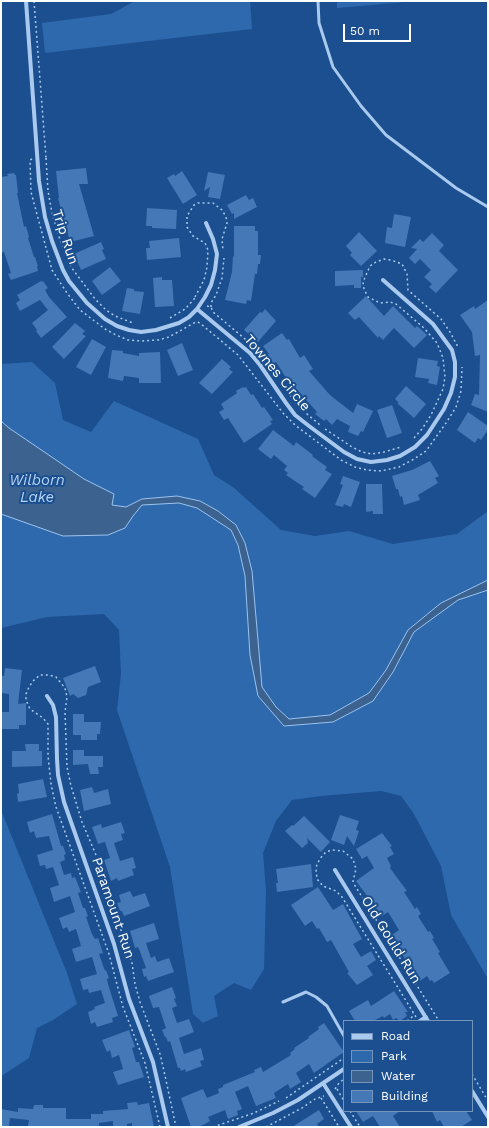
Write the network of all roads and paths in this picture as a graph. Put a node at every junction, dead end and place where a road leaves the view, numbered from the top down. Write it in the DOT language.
graph roads {
  1 [pos="26,1"];
  2 [pos="34,1"];
  3 [pos="318,1"];
  4 [pos="46,158"];
  5 [pos="38,159"];
  6 [pos="488,207"];
  7 [pos="206,223"];
  8 [pos="383,280"];
  9 [pos="201,302"];
  10 [pos="197,309"];
  11 [pos="167,319"];
  12 [pos="136,324"];
  13 [pos="460,352"];
  14 [pos="264,358"];
  15 [pos="462,367"];
  16 [pos="287,391"];
  17 [pos="412,440"];
  18 [pos="405,445"];
  19 [pos="47,696"];
  20 [pos="335,870"];
  21 [pos="283,1002"];
  22 [pos="412,1011"];
  23 [pos="427,1019"];
  24 [pos="408,1020"];
  25 [pos="343,1034"];
  26 [pos="343,1059"];
  27 [pos="343,1070"];
  28 [pos="473,1076"];
  29 [pos="343,1080"];
  30 [pos="322,1084"];
  31 [pos="337,1088"];
  32 [pos="329,1093"];
  33 [pos="473,1093"];
  34 [pos="321,1098"];
  35 [pos="343,1099"];
  36 [pos="488,1101"];
  37 [pos="351,1112"];
  38 [pos="488,1117"];
  39 [pos="168,1127"];
  40 [pos="213,1127"];
  41 [pos="239,1127"];
  42 [pos="266,1127"];
  43 [pos="339,1127"];
  44 [pos="351,1127"];
  45 [pos="360,1127"];
  1 -- 5 [label="street, Trip Run"];
  2 -- 4 [label="path"];
  3 -- 6 [label="lane"];
  4 -- 5 [label="path"];
  4 -- 12 [label="path"];
  5 -- 10 [label="street, Trip Run"];
  5 -- 15 [label="path"];
  7 -- 9 [label="street, Trip Run"];
  8 -- 10 [label="street, Townes Circle"];
  9 -- 10 [label="street, Trip Run"];
  9 -- 11 [label="path"];
  9 -- 14 [label="path"];
  13 -- 17 [label="path"];
  16 -- 18 [label="path"];
  19 -- 39 [label="street, Paramount Run"];
  20 -- 23 [label="street, Old Gould Run"];
  21 -- 25 [label="lane"];
  22 -- 24 [label="path"];
  26 -- 40 [label="path"];
  27 -- 30 [label="street"];
  28 -- 36 [label="path"];
  29 -- 31 [label="path"];
  30 -- 32 [label="street"];
  30 -- 41 [label="street"];
  31 -- 32 [label="path"];
  31 -- 35 [label="path"];
  32 -- 34 [label="path"];
  32 -- 44 [label="street"];
  33 -- 38 [label="street"];
  34 -- 42 [label="path"];
  34 -- 43 [label="path"];
  37 -- 45 [label="path"];
}
